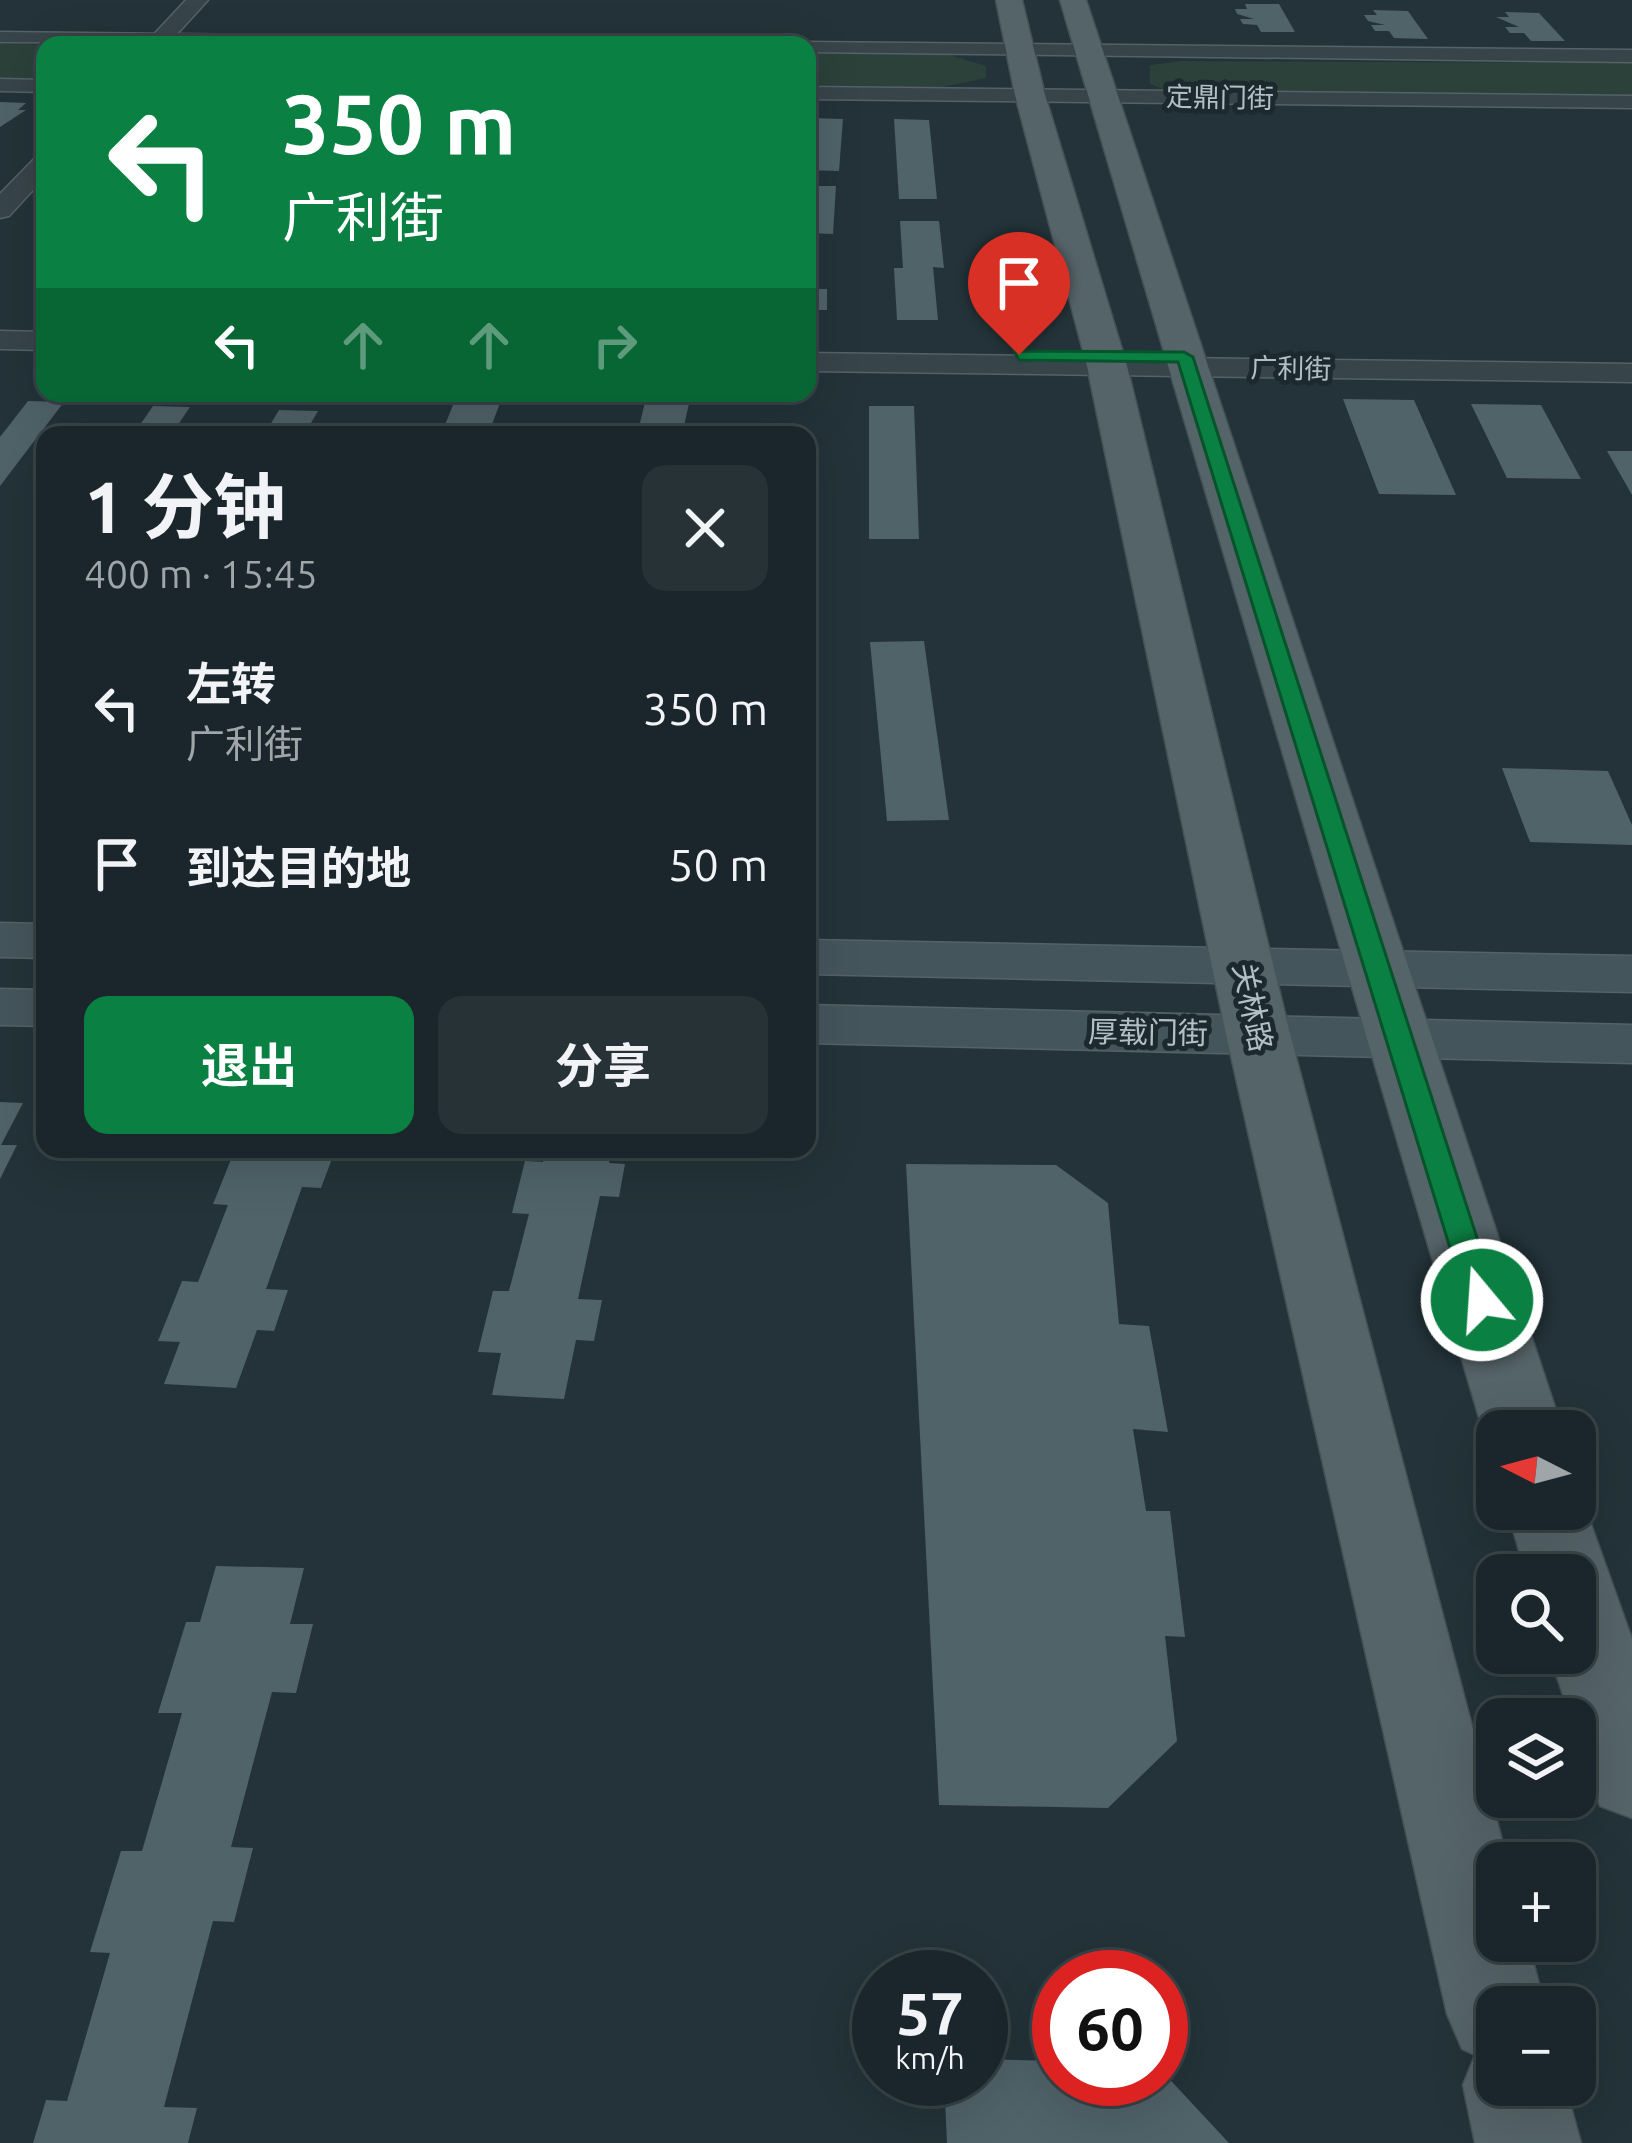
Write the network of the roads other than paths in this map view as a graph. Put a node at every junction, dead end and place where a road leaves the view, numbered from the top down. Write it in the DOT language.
graph roads {
  1 [pos="198,0"];
  2 [pos="218,0"];
  3 [pos="1010,0"];
  4 [pos="1073,0"];
  5 [pos="172,36"];
  6 [pos="175,36"];
  7 [pos="0,37"];
  8 [pos="36,38"];
  9 [pos="816,48"];
  10 [pos="1090,50"];
  11 [pos="1632,56"];
  12 [pos="1025,72"];
  13 [pos="0,86"];
  14 [pos="36,86"];
  15 [pos="816,92"];
  16 [pos="1105,96"];
  17 [pos="1632,102"];
  18 [pos="36,172"];
  19 [pos="36,193"];
  20 [pos="0,210"];
  21 [pos="0,231"];
  22 [pos="0,340"];
  23 [pos="36,341"];
  24 [pos="0,351"];
  25 [pos="36,351"];
  26 [pos="816,352"];
  27 [pos="1106,361"];
  28 [pos="816,362"];
  29 [pos="1186,362"];
  30 [pos="1632,362"];
  31 [pos="1632,373"];
  32 [pos="0,940"];
  33 [pos="36,941"];
  34 [pos="816,958"];
  35 [pos="1377,968"];
  36 [pos="1632,974"];
  37 [pos="1251,1000"];
  38 [pos="0,1007"];
  39 [pos="36,1008"];
  40 [pos="816,1024"];
  41 [pos="1399,1039"];
  42 [pos="1632,1044"];
  43 [pos="1516,1410"];
  44 [pos="1596,1662"];
  45 [pos="1632,1776"];
  46 [pos="1490,1986"];
  47 [pos="1519,2106"];
  48 [pos="1528,2143"];
  1 -- 5 [label="street"];
  2 -- 6 [label="street"];
  3 -- 12 [label="main road, 关林路"];
  4 -- 10 [label="main road"];
  7 -- 8 [label="street"];
  9 -- 12 [label="street, 定鼎门街"];
  10 -- 11 [label="street, 定鼎门街"];
  10 -- 12 [label="street, 定鼎门街"];
  10 -- 16 [label="main road"];
  12 -- 15 [label="street, 定鼎门街"];
  12 -- 16 [label="street, 定鼎门街"];
  12 -- 27 [label="main road, 关林路"];
  13 -- 14 [label="street"];
  16 -- 17 [label="street, 定鼎门街"];
  16 -- 29 [label="main road"];
  18 -- 20 [label="street"];
  19 -- 21 [label="street"];
  22 -- 23 [label="street"];
  24 -- 25 [label="street"];
  26 -- 27 [label="street, 广利街"];
  27 -- 28 [label="street, 广利街"];
  27 -- 29 [label="street, 广利街"];
  27 -- 37 [label="main road, 关林路"];
  29 -- 30 [label="street, 广利街"];
  29 -- 31 [label="street, 广利街"];
  29 -- 35 [label="main road"];
  32 -- 33 [label="main road"];
  34 -- 37 [label="main road, 厚载门街"];
  35 -- 36 [label="main road, 厚载门街"];
  35 -- 37 [label="main road, 厚载门街"];
  35 -- 41 [label="main road"];
  37 -- 40 [label="main road, 厚载门街"];
  37 -- 41 [label="main road, 厚载门街"];
  37 -- 46 [label="main road, 关林路"];
  38 -- 39 [label="main road"];
  41 -- 42 [label="main road, 厚载门街"];
  41 -- 43 [label="main road"];
  44 -- 45 [label="main road"];
  47 -- 48 [label="main road"];
}
